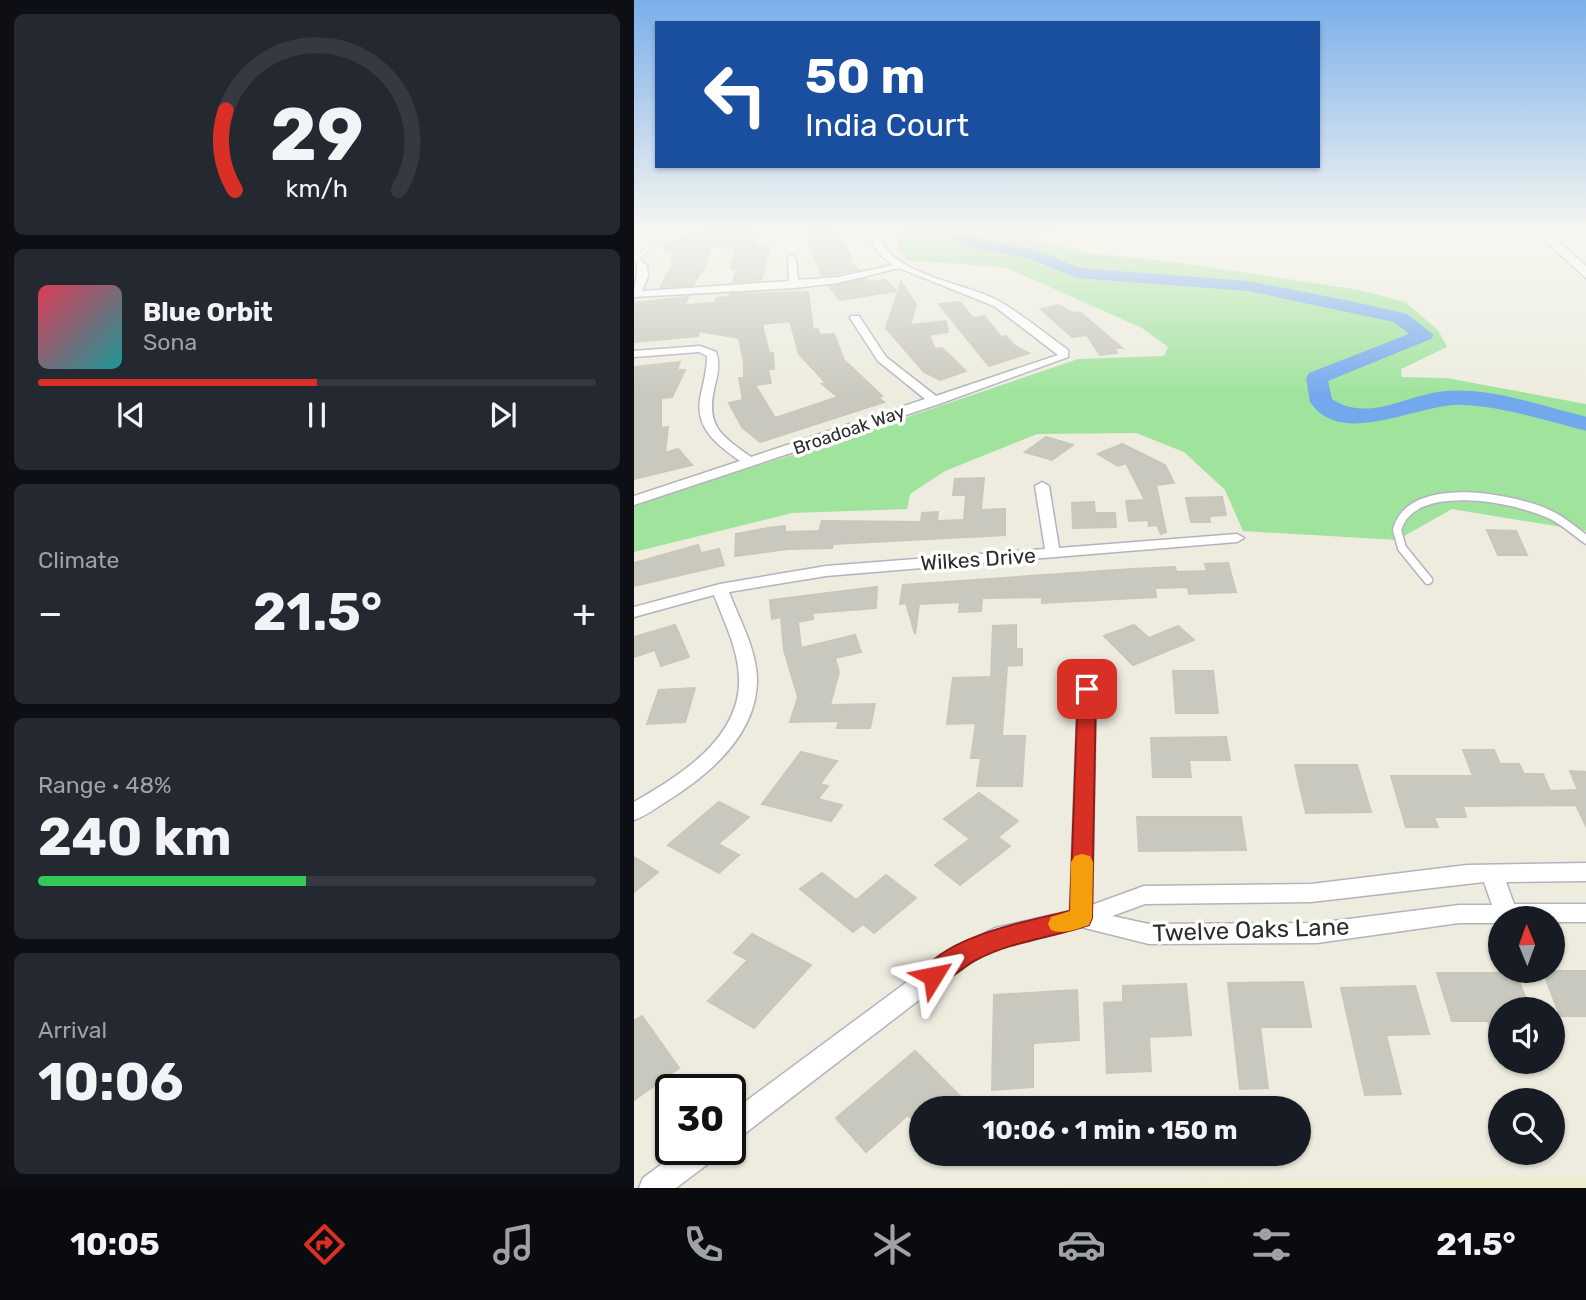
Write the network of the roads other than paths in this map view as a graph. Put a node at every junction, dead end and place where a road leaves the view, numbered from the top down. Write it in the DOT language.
graph roads {
  1 [pos="799,284"];
  2 [pos="948,284"];
  3 [pos="794,285"];
  4 [pos="635,294"];
  5 [pos="855,317"];
  6 [pos="634,354"];
  7 [pos="935,401"];
  8 [pos="751,463"];
  9 [pos="1042,486"];
  10 [pos="634,501"];
  11 [pos="1237,538"];
  12 [pos="1587,540"];
  13 [pos="1053,554"];
  14 [pos="1428,580"];
  15 [pos="720,589"];
  16 [pos="634,612"];
  17 [pos="1087,689"];
  18 [pos="634,812"];
  19 [pos="1587,872"];
  20 [pos="1492,874"];
  21 [pos="1504,906"];
  22 [pos="1565,913"];
  23 [pos="1587,913"];
  24 [pos="1488,914"];
  25 [pos="1081,918"];
  26 [pos="746,1117"];
  27 [pos="683,1165"];
  28 [pos="653,1188"];
  1 -- 3 [label="street"];
  2 -- 7 [label="street, Broadoak Way"];
  3 -- 4 [label="street"];
  5 -- 7 [label="street"];
  6 -- 8 [label="street"];
  7 -- 8 [label="street, Broadoak Way"];
  8 -- 10 [label="street, Broadoak Way"];
  9 -- 13 [label="street"];
  11 -- 13 [label="street, Wilkes Drive"];
  12 -- 14 [label="lane"];
  13 -- 15 [label="street, Wilkes Drive"];
  15 -- 16 [label="street, Wilkes Drive"];
  15 -- 18 [label="street"];
  17 -- 25 [label="street"];
  19 -- 20 [label="street, Twelve Oaks Lane"];
  20 -- 21 [label="street"];
  20 -- 25 [label="street, Twelve Oaks Lane"];
  22 -- 23 [label="street, Twelve Oaks Lane"];
  24 -- 25 [label="street, Twelve Oaks Lane"];
  25 -- 26 [label="street, Twelve Oaks Lane"];
  27 -- 28 [label="street"];
}
